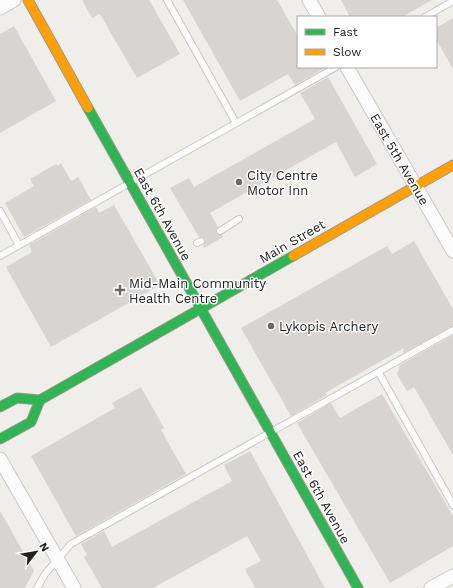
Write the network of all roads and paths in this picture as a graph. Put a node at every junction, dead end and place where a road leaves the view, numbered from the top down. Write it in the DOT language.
graph roads {
  1 [pos="14,0"];
  2 [pos="28,0"];
  3 [pos="167,0"];
  4 [pos="309,0"];
  5 [pos="453,1"];
  6 [pos="0,8"];
  7 [pos="318,16"];
  8 [pos="427,16"];
  9 [pos="334,68"];
  10 [pos="348,68"];
  11 [pos="236,123"];
  12 [pos="453,165"];
  13 [pos="130,183"];
  14 [pos="416,186"];
  15 [pos="0,211"];
  16 [pos="240,219"];
  17 [pos="220,230"];
  18 [pos="19,246"];
  19 [pos="453,251"];
  20 [pos="0,256"];
  21 [pos="201,308"];
  22 [pos="453,330"];
  23 [pos="378,373"];
  24 [pos="40,400"];
  25 [pos="0,407"];
  26 [pos="272,432"];
  27 [pos="0,439"];
  28 [pos="0,459"];
  29 [pos="453,505"];
  30 [pos="58,560"];
  31 [pos="453,576"];
  32 [pos="37,588"];
  33 [pos="74,588"];
  34 [pos="358,588"];
  35 [pos="431,588"];
  1 -- 6 [label="street"];
  2 -- 13 [label="street, East 6th Avenue"];
  3 -- 11 [label="lane"];
  4 -- 7 [label="street"];
  5 -- 8 [label="lane"];
  9 -- 11 [label="lane"];
  10 -- 14 [label="street, East 5th Avenue"];
  11 -- 13 [label="lane"];
  12 -- 14 [label="street, Main Street"];
  13 -- 18 [label="lane"];
  13 -- 21 [label="street, East 6th Avenue"];
  14 -- 19 [label="street, East 5th Avenue"];
  14 -- 21 [label="street, Main Street"];
  15 -- 18 [label="lane"];
  16 -- 17 [label="lane"];
  18 -- 20 [label="lane"];
  21 -- 24 [label="street, Main Street"];
  21 -- 26 [label="street, East 6th Avenue"];
  22 -- 23 [label="lane"];
  23 -- 26 [label="lane"];
  23 -- 29 [label="lane"];
  24 -- 25 [label="street"];
  24 -- 27 [label="street"];
  26 -- 30 [label="lane"];
  26 -- 34 [label="street, East 6th Avenue"];
  28 -- 30 [label="street"];
  30 -- 32 [label="lane"];
  30 -- 33 [label="street"];
  31 -- 35 [label="street"];
}
